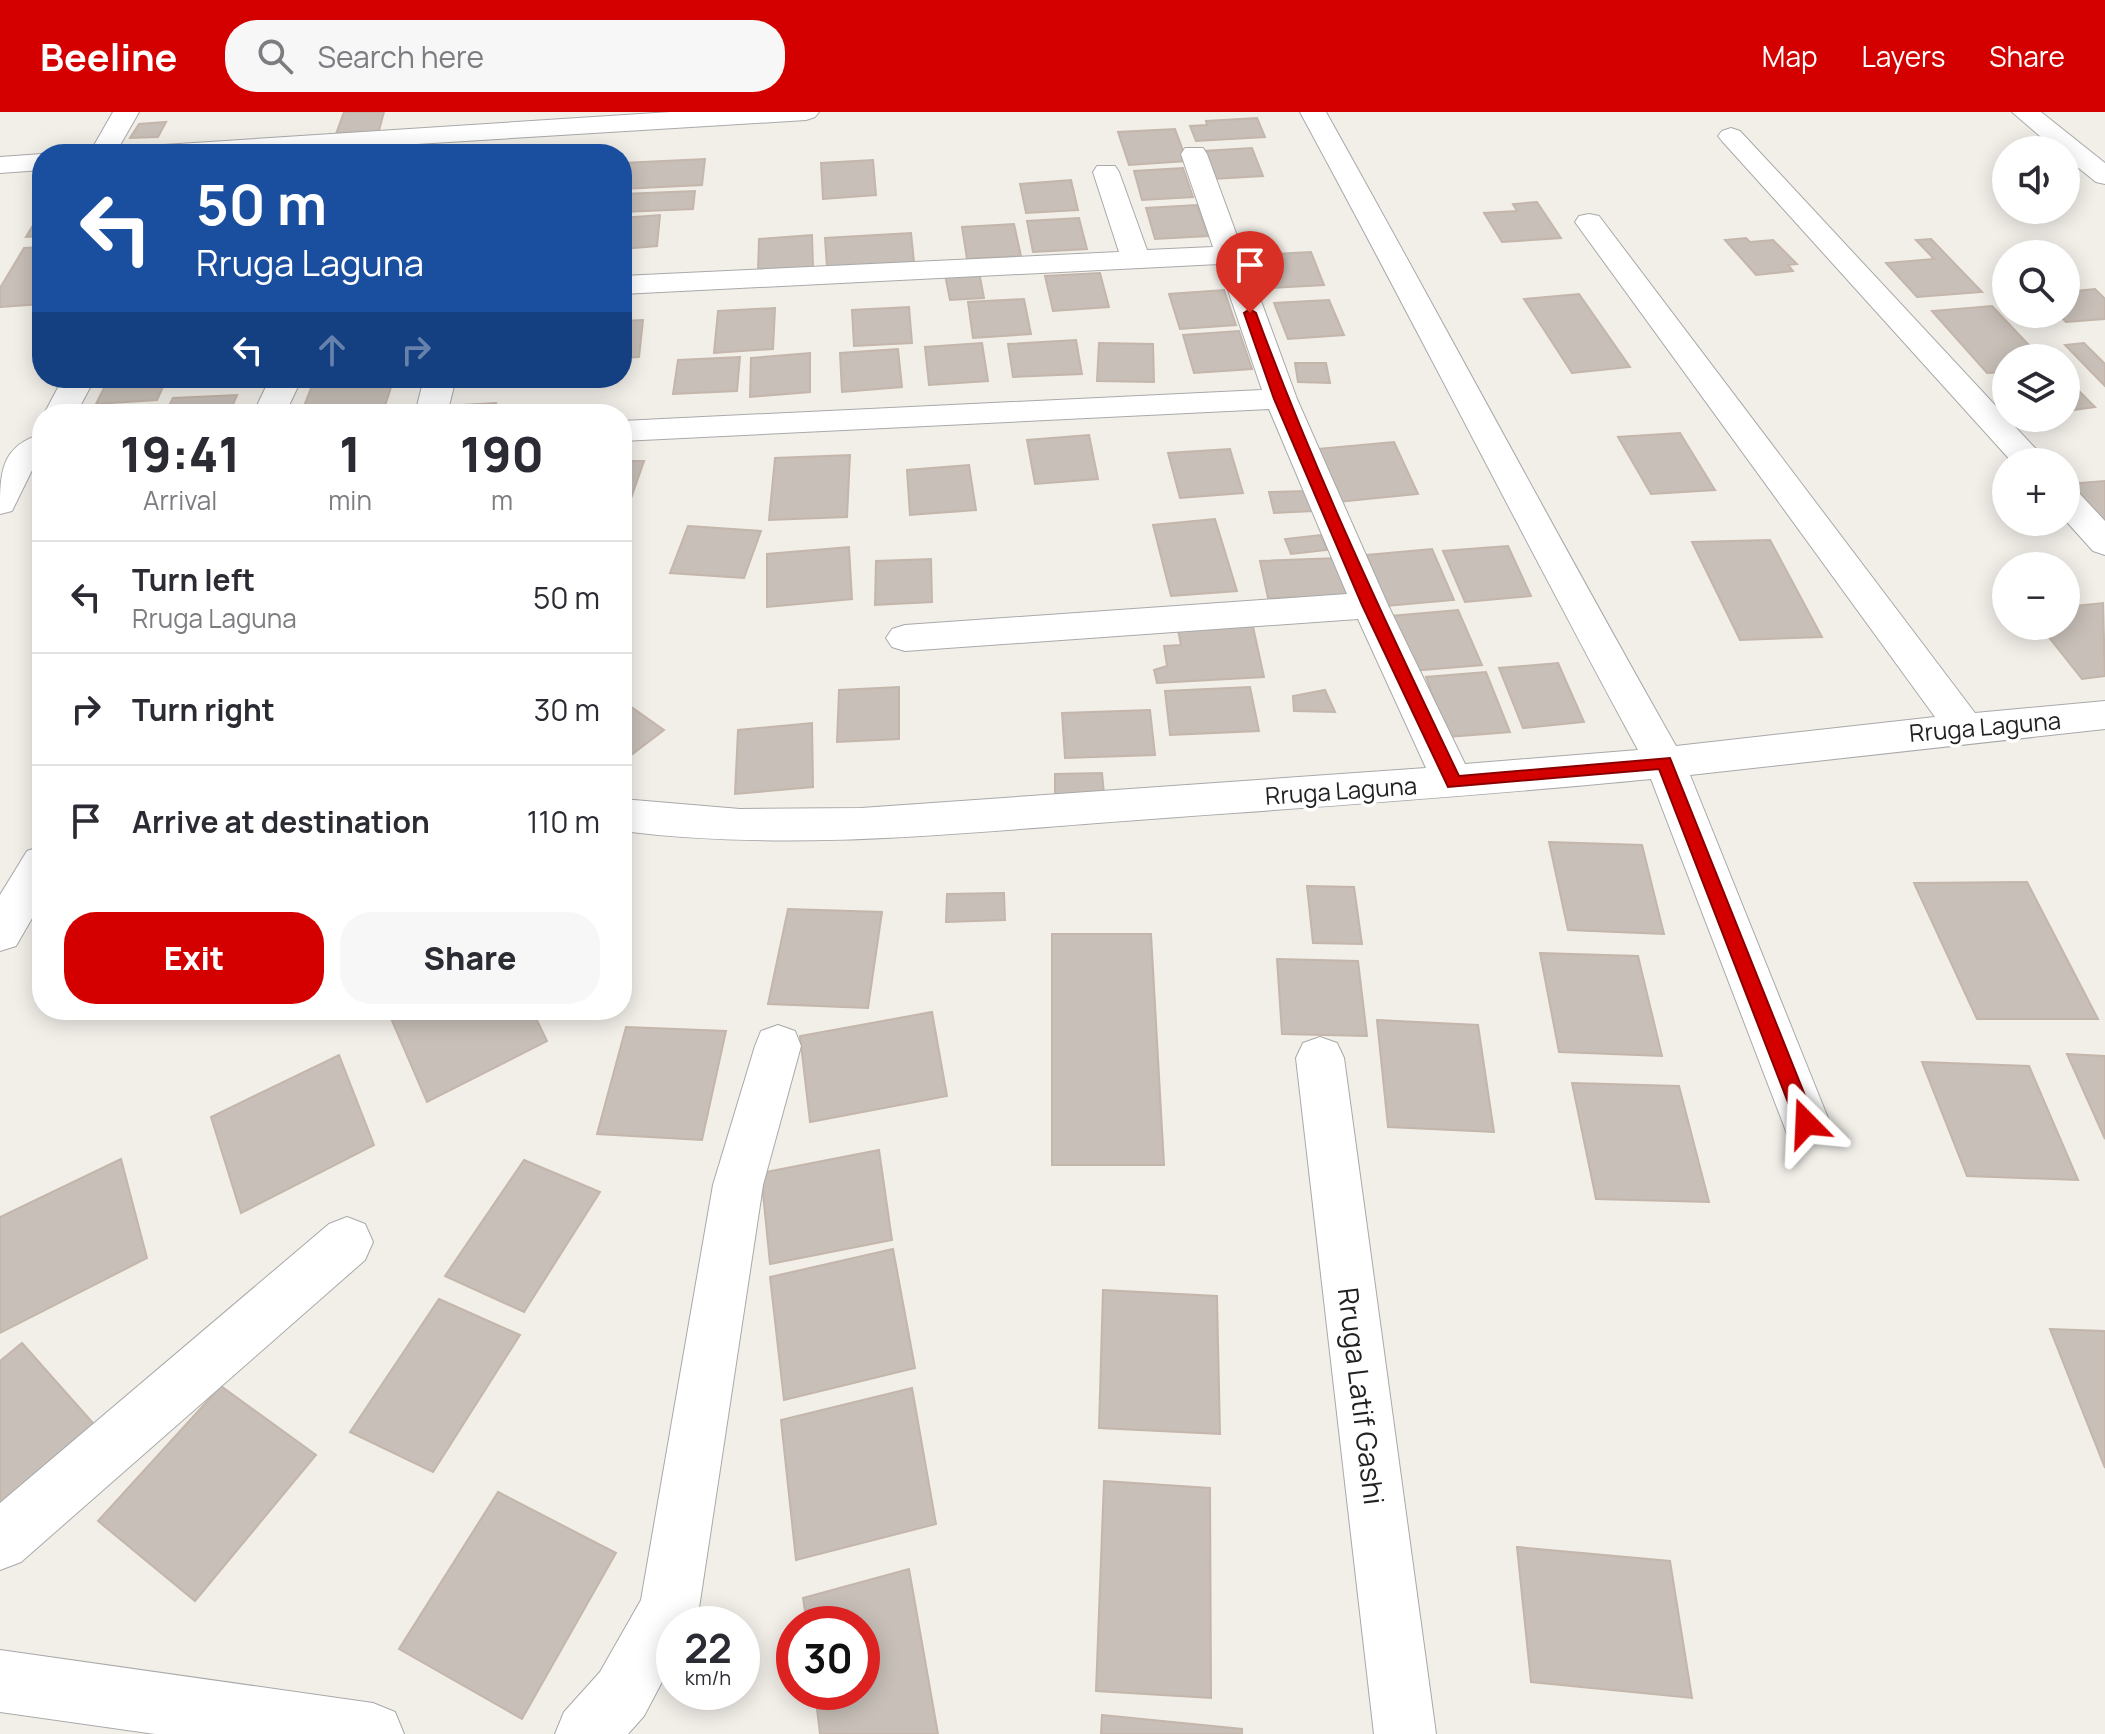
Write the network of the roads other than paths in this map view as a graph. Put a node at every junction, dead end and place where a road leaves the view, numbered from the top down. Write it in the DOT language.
graph roads {
  1 [pos="126,112"];
  2 [pos="339,112"];
  3 [pos="806,112"];
  4 [pos="1313,112"];
  5 [pos="2025,112"];
  6 [pos="769,113"];
  7 [pos="566,119"];
  8 [pos="407,123"];
  9 [pos="1731,136"];
  10 [pos="328,140"];
  11 [pos="108,144"];
  12 [pos="277,144"];
  13 [pos="1194,154"];
  14 [pos="32,163"];
  15 [pos="0,165"];
  16 [pos="1106,172"];
  17 [pos="2105,176"];
  18 [pos="1589,222"];
  19 [pos="1229,255"];
  20 [pos="1136,259"];
  21 [pos="632,284"];
  22 [pos="1281,399"];
  23 [pos="632,431"];
  24 [pos="2018,448"];
  25 [pos="32,449"];
  26 [pos="0,503"];
  27 [pos="2080,515"];
  28 [pos="2105,543"];
  29 [pos="1370,605"];
  30 [pos="905,638"];
  31 [pos="2105,715"];
  32 [pos="1963,726"];
  33 [pos="1665,762"];
  34 [pos="1454,783"];
  35 [pos="632,817"];
  36 [pos="32,880"];
  37 [pos="0,933"];
  38 [pos="778,1046"];
  39 [pos="1320,1058"];
  40 [pos="1806,1123"];
  41 [pos="347,1242"];
  42 [pos="0,1541"];
  43 [pos="0,1681"];
  44 [pos="373,1734"];
  45 [pos="586,1734"];
  46 [pos="1405,1734"];
  1 -- 11 [label="street"];
  2 -- 10 [label="street"];
  3 -- 6 [label="street"];
  4 -- 33 [label="street"];
  5 -- 17 [label="street"];
  6 -- 7 [label="street"];
  7 -- 8 [label="street"];
  8 -- 10 [label="street"];
  9 -- 24 [label="street"];
  10 -- 12 [label="street"];
  13 -- 19 [label="street"];
  14 -- 15 [label="street"];
  16 -- 20 [label="street"];
  18 -- 32 [label="street"];
  19 -- 20 [label="street"];
  19 -- 22 [label="street"];
  20 -- 21 [label="street"];
  22 -- 23 [label="street"];
  22 -- 29 [label="street"];
  25 -- 26 [label="street"];
  27 -- 28 [label="street"];
  29 -- 30 [label="street"];
  29 -- 34 [label="street"];
  31 -- 32 [label="street, Rruga Laguna"];
  32 -- 33 [label="street, Rruga Laguna"];
  33 -- 34 [label="street, Rruga Laguna"];
  33 -- 40 [label="street"];
  34 -- 35 [label="street, Rruga Laguna"];
  36 -- 37 [label="street"];
  38 -- 45 [label="street"];
  39 -- 46 [label="street, Rruga Latif Gashi"];
  41 -- 42 [label="street"];
  43 -- 44 [label="street"];
}
